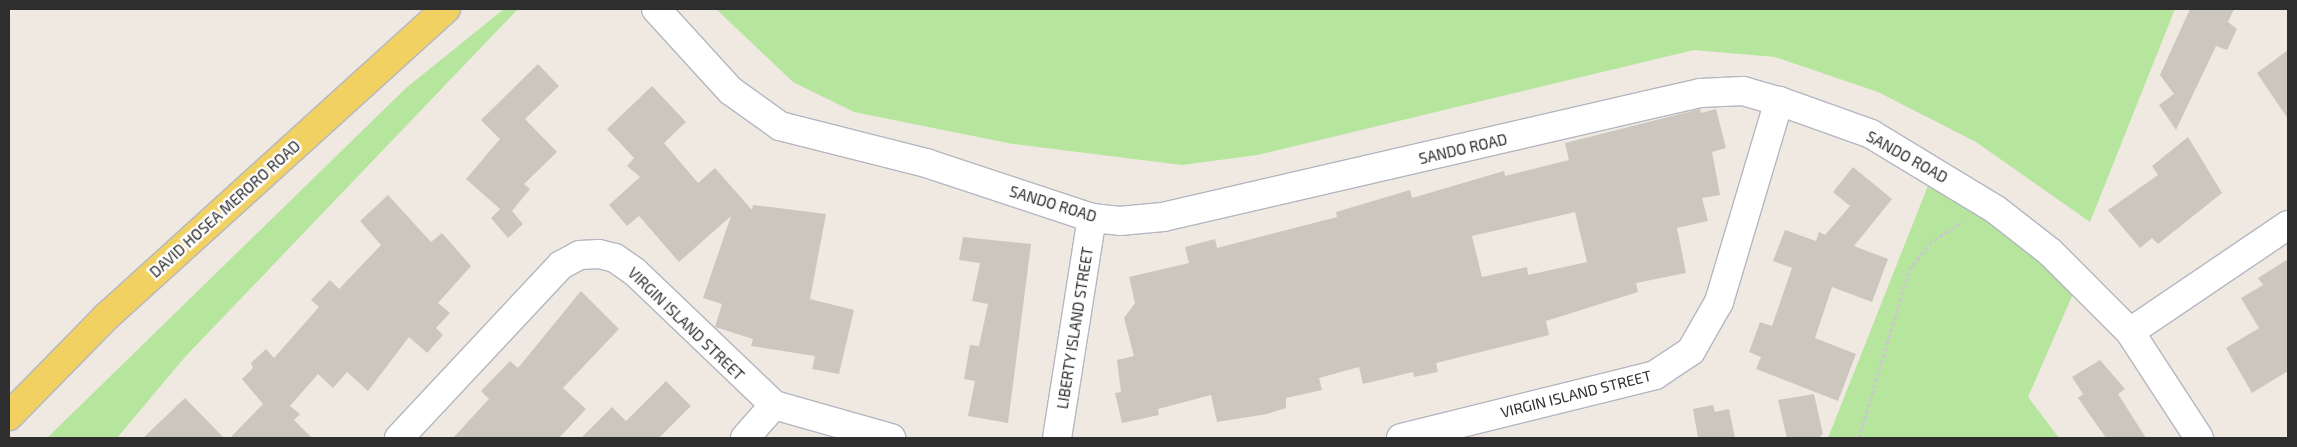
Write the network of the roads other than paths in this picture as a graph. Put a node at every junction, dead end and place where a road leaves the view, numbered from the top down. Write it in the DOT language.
graph roads {
  1 [pos="446,9"];
  2 [pos="656,9"];
  3 [pos="1779,101"];
  4 [pos="1092,218"];
  5 [pos="2288,225"];
  6 [pos="2130,332"];
  7 [pos="774,405"];
  8 [pos="9,416"];
  9 [pos="400,438"];
  10 [pos="746,438"];
  11 [pos="890,438"];
  12 [pos="1057,438"];
  13 [pos="1400,438"];
  14 [pos="2199,438"];
  1 -- 8 [label="main road, DAVID HOSEA MERORO ROAD"];
  2 -- 4 [label="street, SANDO ROAD"];
  3 -- 4 [label="street, SANDO ROAD"];
  3 -- 6 [label="street, SANDO ROAD"];
  3 -- 13 [label="street, VIRGIN ISLAND STREET"];
  4 -- 12 [label="street, LIBERTY ISLAND STREET"];
  5 -- 6 [label="street"];
  6 -- 14 [label="street, SANDO ROAD"];
  7 -- 9 [label="street, VIRGIN ISLAND STREET"];
  7 -- 10 [label="street"];
  7 -- 11 [label="street, VIRGIN ISLAND STREET"];
}
